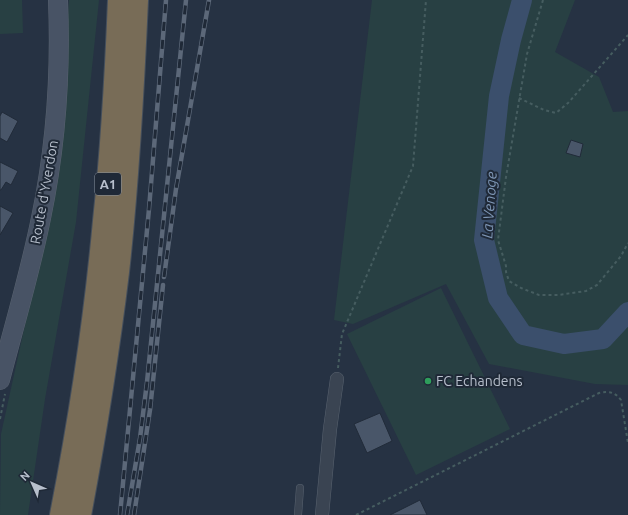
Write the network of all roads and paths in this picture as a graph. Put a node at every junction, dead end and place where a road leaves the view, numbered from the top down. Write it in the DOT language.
graph roads {
  1 [pos="58,0"];
  2 [pos="119,0"];
  3 [pos="137,0"];
  4 [pos="426,0"];
  5 [pos="543,0"];
  6 [pos="628,35"];
  7 [pos="519,98"];
  8 [pos="628,243"];
  9 [pos="337,379"];
  10 [pos="0,380"];
  11 [pos="628,443"];
  12 [pos="300,488"];
  13 [pos="61,515"];
  14 [pos="80,515"];
  15 [pos="298,515"];
  16 [pos="322,515"];
  17 [pos="356,515"];
  1 -- 10 [label="main road, Route d'Yverdon"];
  2 -- 13 [label="highway, A1"];
  3 -- 14 [label="highway, A1"];
  4 -- 9 [label="path"];
  5 -- 7 [label="path"];
  6 -- 7 [label="path"];
  7 -- 8 [label="path"];
  9 -- 16 [label="street"];
  11 -- 17 [label="path"];
  12 -- 15 [label="lane"];
}
